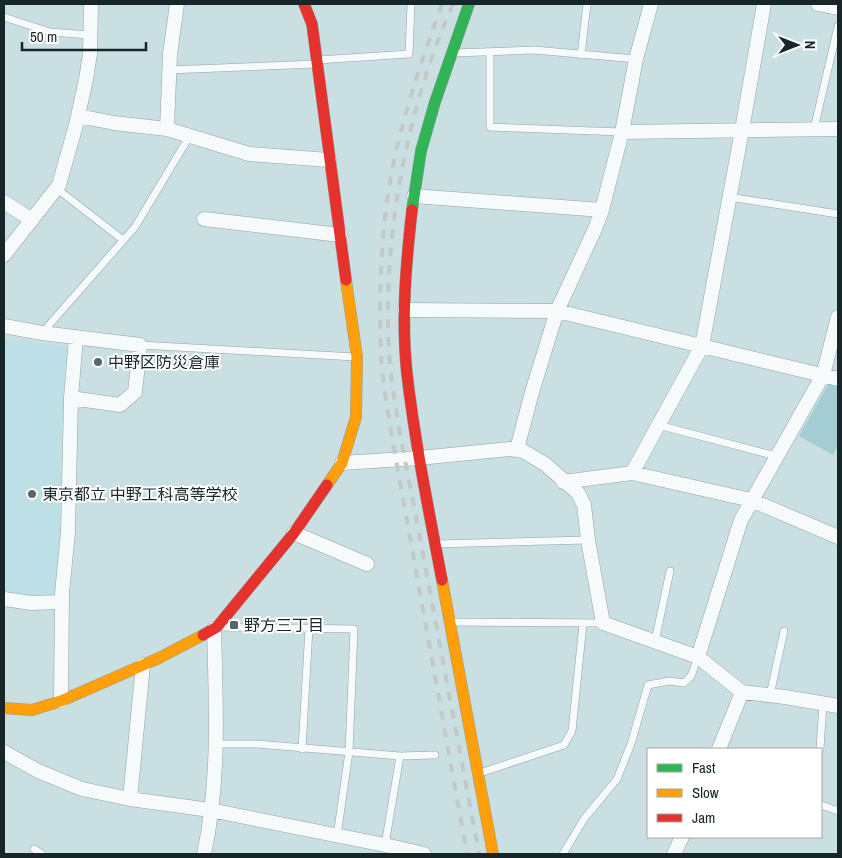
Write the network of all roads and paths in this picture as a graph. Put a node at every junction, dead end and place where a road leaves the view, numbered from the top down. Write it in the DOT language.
graph roads {
  1 [pos="91,4"];
  2 [pos="177,4"];
  3 [pos="304,4"];
  4 [pos="410,4"];
  5 [pos="469,4"];
  6 [pos="588,4"];
  7 [pos="651,4"];
  8 [pos="764,4"];
  9 [pos="818,4"];
  10 [pos="838,8"];
  11 [pos="4,17"];
  12 [pos="838,26"];
  13 [pos="90,36"];
  14 [pos="490,52"];
  15 [pos="453,53"];
  16 [pos="582,55"];
  17 [pos="636,59"];
  18 [pos="316,62"];
  19 [pos="169,70"];
  20 [pos="78,116"];
  21 [pos="838,128"];
  22 [pos="167,129"];
  23 [pos="814,129"];
  24 [pos="742,130"];
  25 [pos="622,132"];
  26 [pos="189,137"];
  27 [pos="329,160"];
  28 [pos="56,188"];
  29 [pos="414,196"];
  30 [pos="729,197"];
  31 [pos="4,202"];
  32 [pos="602,210"];
  33 [pos="838,214"];
  34 [pos="204,219"];
  35 [pos="32,220"];
  36 [pos="340,235"];
  37 [pos="123,240"];
  38 [pos="4,255"];
  39 [pos="405,310"];
  40 [pos="557,312"];
  41 [pos="838,317"];
  42 [pos="4,326"];
  43 [pos="42,333"];
  44 [pos="76,337"];
  45 [pos="140,345"];
  46 [pos="702,346"];
  47 [pos="358,357"];
  48 [pos="823,375"];
  49 [pos="838,379"];
  50 [pos="71,398"];
  51 [pos="658,424"];
  52 [pos="516,450"];
  53 [pos="776,456"];
  54 [pos="419,458"];
  55 [pos="342,463"];
  56 [pos="632,473"];
  57 [pos="563,482"];
  58 [pos="751,500"];
  59 [pos="294,533"];
  60 [pos="838,537"];
  61 [pos="588,540"];
  62 [pos="436,544"];
  63 [pos="367,564"];
  64 [pos="670,571"];
  65 [pos="4,599"];
  66 [pos="62,602"];
  67 [pos="450,622"];
  68 [pos="604,623"];
  69 [pos="583,624"];
  70 [pos="216,628"];
  71 [pos="309,628"];
  72 [pos="784,631"];
  73 [pos="655,641"];
  74 [pos="698,657"];
  75 [pos="143,665"];
  76 [pos="742,692"];
  77 [pos="770,695"];
  78 [pos="61,701"];
  79 [pos="823,704"];
  80 [pos="838,706"];
  81 [pos="4,708"];
  82 [pos="217,744"];
  83 [pos="719,748"];
  84 [pos="820,748"];
  85 [pos="302,749"];
  86 [pos="4,752"];
  87 [pos="349,752"];
  88 [pos="435,755"];
  89 [pos="400,756"];
  90 [pos="479,773"];
  91 [pos="130,799"];
  92 [pos="822,805"];
  93 [pos="210,810"];
  94 [pos="838,811"];
  95 [pos="336,836"];
  96 [pos="682,838"];
  97 [pos="385,845"];
  98 [pos="34,849"];
  99 [pos="42,854"];
  100 [pos="204,854"];
  101 [pos="424,854"];
  102 [pos="493,854"];
  103 [pos="563,854"];
  104 [pos="674,854"];
  1 -- 13 [label="street"];
  2 -- 19 [label="street"];
  3 -- 18 [label="street"];
  4 -- 18 [label="lane"];
  5 -- 15 [label="street"];
  6 -- 16 [label="lane"];
  7 -- 17 [label="street"];
  8 -- 24 [label="street"];
  9 -- 10 [label="street"];
  11 -- 13 [label="lane"];
  12 -- 23 [label="lane"];
  13 -- 20 [label="street"];
  14 -- 15 [label="lane"];
  14 -- 16 [label="lane"];
  14 -- 25 [label="lane"];
  15 -- 29 [label="street"];
  16 -- 17 [label="lane"];
  17 -- 25 [label="street"];
  18 -- 19 [label="lane"];
  18 -- 27 [label="street"];
  19 -- 22 [label="street"];
  20 -- 22 [label="street"];
  20 -- 28 [label="street"];
  21 -- 23 [label="street"];
  22 -- 26 [label="street"];
  23 -- 24 [label="street"];
  24 -- 25 [label="street"];
  24 -- 30 [label="street"];
  25 -- 32 [label="street"];
  26 -- 27 [label="street"];
  26 -- 37 [label="lane"];
  27 -- 36 [label="street"];
  28 -- 35 [label="street"];
  28 -- 37 [label="lane"];
  29 -- 32 [label="street"];
  29 -- 39 [label="street"];
  30 -- 33 [label="lane"];
  30 -- 46 [label="street"];
  31 -- 35 [label="street"];
  32 -- 40 [label="street"];
  34 -- 36 [label="street"];
  35 -- 38 [label="street"];
  36 -- 47 [label="street"];
  37 -- 43 [label="lane"];
  39 -- 40 [label="street"];
  39 -- 54 [label="street"];
  40 -- 46 [label="street"];
  40 -- 52 [label="street"];
  41 -- 48 [label="street"];
  42 -- 43 [label="street"];
  43 -- 44 [label="street"];
  44 -- 45 [label="street"];
  44 -- 50 [label="street"];
  45 -- 47 [label="lane"];
  45 -- 50 [label="street"];
  46 -- 48 [label="street"];
  46 -- 51 [label="street"];
  47 -- 55 [label="street"];
  48 -- 49 [label="street"];
  48 -- 53 [label="street"];
  50 -- 66 [label="street"];
  51 -- 53 [label="lane"];
  51 -- 56 [label="street"];
  52 -- 54 [label="street"];
  52 -- 57 [label="street"];
  53 -- 58 [label="street"];
  54 -- 55 [label="street"];
  54 -- 62 [label="street"];
  55 -- 59 [label="street"];
  56 -- 57 [label="street"];
  56 -- 58 [label="street"];
  57 -- 61 [label="street"];
  58 -- 60 [label="street"];
  58 -- 74 [label="street"];
  59 -- 63 [label="street"];
  59 -- 70 [label="street"];
  61 -- 62 [label="lane"];
  61 -- 68 [label="street"];
  62 -- 67 [label="street"];
  64 -- 73 [label="lane"];
  65 -- 66 [label="street"];
  66 -- 78 [label="street"];
  67 -- 69 [label="lane"];
  67 -- 90 [label="street"];
  68 -- 69 [label="lane"];
  68 -- 73 [label="street"];
  69 -- 90 [label="lane"];
  70 -- 71 [label="lane"];
  70 -- 75 [label="street"];
  70 -- 82 [label="street"];
  71 -- 85 [label="lane"];
  71 -- 87 [label="lane"];
  72 -- 77 [label="lane"];
  73 -- 74 [label="street"];
  74 -- 76 [label="street"];
  74 -- 103 [label="lane"];
  75 -- 78 [label="street"];
  75 -- 91 [label="street"];
  76 -- 77 [label="street"];
  76 -- 83 [label="street"];
  77 -- 79 [label="street"];
  78 -- 81 [label="street"];
  79 -- 80 [label="street"];
  79 -- 84 [label="lane"];
  82 -- 85 [label="lane"];
  82 -- 93 [label="street"];
  85 -- 87 [label="lane"];
  86 -- 91 [label="street"];
  87 -- 89 [label="lane"];
  87 -- 95 [label="lane"];
  88 -- 89 [label="lane"];
  89 -- 97 [label="lane"];
  90 -- 102 [label="street"];
  91 -- 93 [label="street"];
  92 -- 94 [label="lane"];
  93 -- 95 [label="street"];
  93 -- 100 [label="street"];
  95 -- 97 [label="street"];
  96 -- 104 [label="street"];
  97 -- 101 [label="street"];
  98 -- 99 [label="lane"];
}
